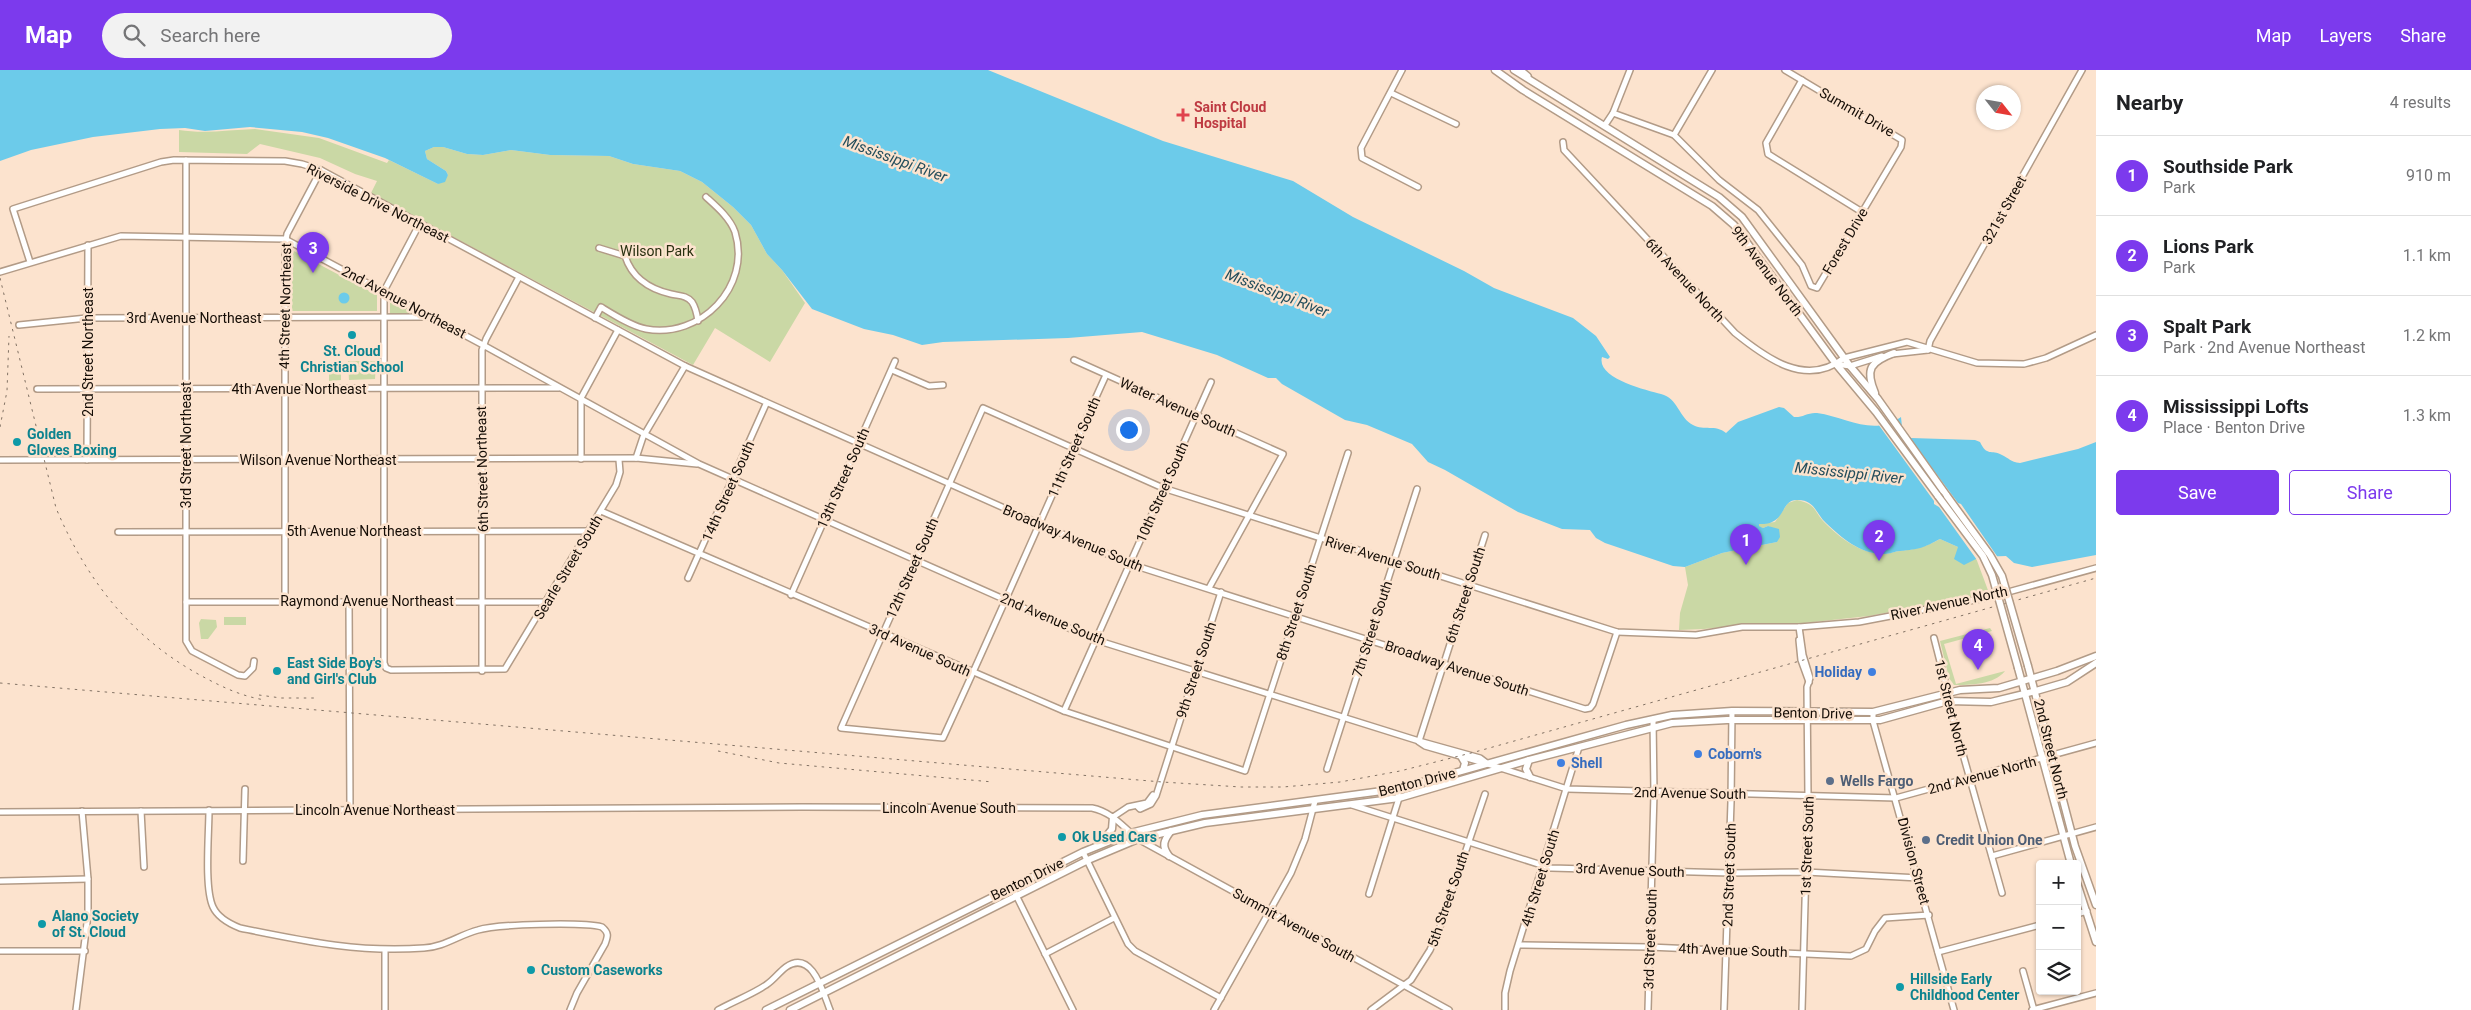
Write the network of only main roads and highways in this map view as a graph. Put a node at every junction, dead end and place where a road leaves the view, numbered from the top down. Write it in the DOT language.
graph roads {
  1 [pos="1495,70"];
  2 [pos="1514,70"];
  3 [pos="1894,353"];
  4 [pos="1878,399"];
  5 [pos="2096,656"];
  6 [pos="2096,663"];
  7 [pos="2028,666"];
  8 [pos="2032,678"];
  9 [pos="2022,682"];
  10 [pos="2036,692"];
  11 [pos="2025,694"];
  12 [pos="1462,758"];
  13 [pos="1529,760"];
  14 [pos="1463,770"];
  15 [pos="1530,777"];
  16 [pos="1113,817"];
  17 [pos="1171,831"];
  18 [pos="1098,846"];
  19 [pos="1168,856"];
  20 [pos="2070,860"];
  21 [pos="2081,894"];
  22 [pos="2096,905"];
  23 [pos="2096,942"];
  24 [pos="766,1010"];
  25 [pos="790,1010"];
  1 -- 9 [label="main road, 9th Avenue North, bridge"];
  2 -- 4 [label="main road, 9th Avenue North"];
  3 -- 4 [label="main road"];
  4 -- 7 [label="main road, 9th Avenue North, bridge"];
  5 -- 8 [label="main road, Benton Drive"];
  6 -- 10 [label="main road, Benton Drive"];
  7 -- 8 [label="main road, 2nd Street North"];
  8 -- 9 [label="main road, Benton Drive"];
  8 -- 10 [label="main road, 2nd Street North"];
  9 -- 11 [label="main road, 9th Avenue North"];
  9 -- 14 [label="main road, Benton Drive"];
  10 -- 11 [label="main road, Benton Drive"];
  10 -- 22 [label="main road, 2nd Street North"];
  11 -- 13 [label="main road, Benton Drive"];
  11 -- 20 [label="main road, 9th Avenue North"];
  12 -- 14 [label="main road"];
  13 -- 15 [label="main road"];
  13 -- 17 [label="main road, Benton Drive"];
  14 -- 18 [label="main road, Benton Drive"];
  16 -- 18 [label="main road"];
  17 -- 19 [label="main road"];
  17 -- 25 [label="main road, Benton Drive"];
  18 -- 24 [label="main road, Benton Drive"];
  21 -- 23 [label="main road"];
}
